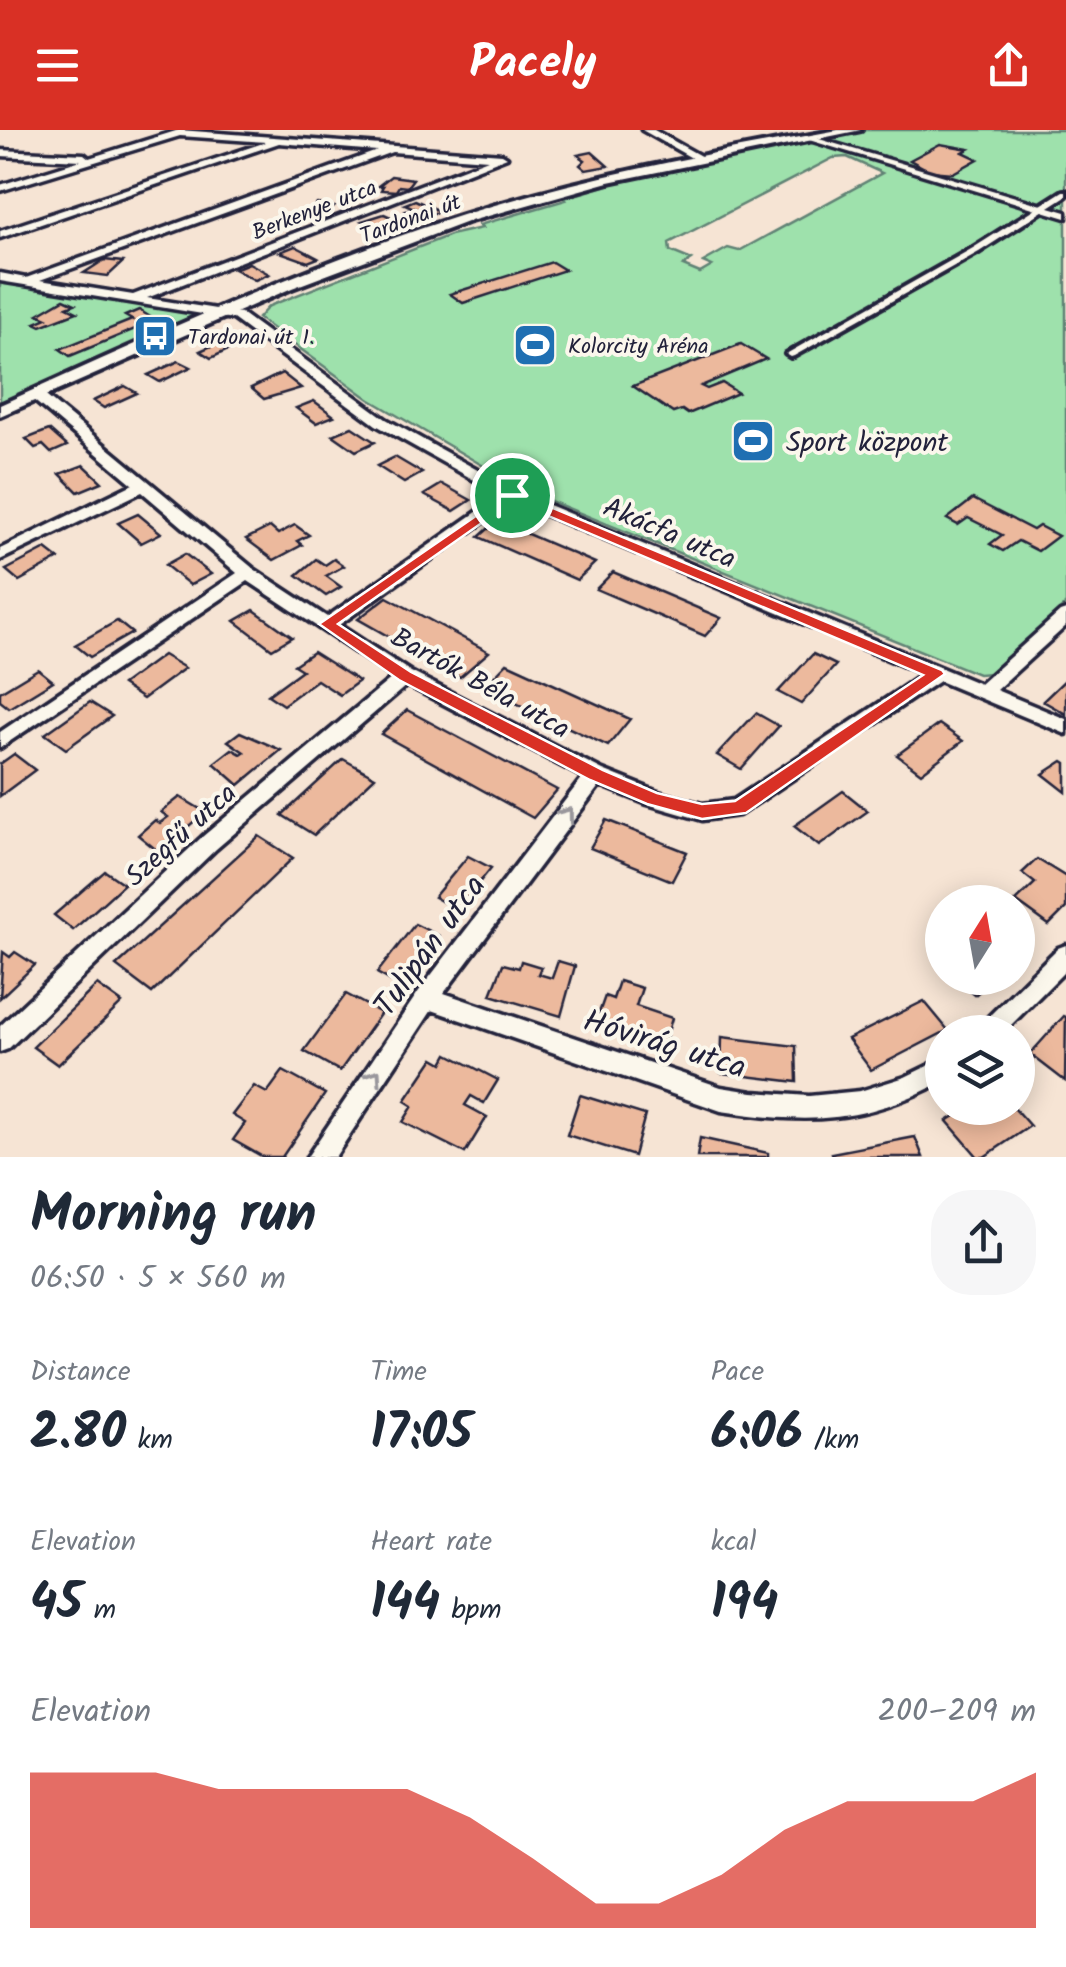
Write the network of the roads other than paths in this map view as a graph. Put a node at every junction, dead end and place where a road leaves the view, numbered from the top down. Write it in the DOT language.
graph roads {
  1 [pos="647,130"];
  2 [pos="856,130"];
  3 [pos="812,138"];
  4 [pos="284,140"];
  5 [pos="393,148"];
  6 [pos="0,152"];
  7 [pos="95,158"];
  8 [pos="701,159"];
  9 [pos="0,188"];
  10 [pos="1066,193"];
  11 [pos="1043,208"];
  12 [pos="1066,215"];
  13 [pos="0,235"];
  14 [pos="0,277"];
  15 [pos="26,281"];
  16 [pos="135,298"];
  17 [pos="225,312"];
  18 [pos="791,354"];
  19 [pos="36,395"];
  20 [pos="0,411"];
  21 [pos="142,486"];
  22 [pos="512,495"];
  23 [pos="0,555"];
  24 [pos="248,573"];
  25 [pos="1066,616"];
  26 [pos="327,624"];
  27 [pos="936,674"];
  28 [pos="405,676"];
  29 [pos="983,692"];
  30 [pos="1066,727"];
  31 [pos="0,741"];
  32 [pos="596,775"];
  33 [pos="1066,955"];
  34 [pos="427,998"];
  35 [pos="1007,1015"];
  36 [pos="0,1041"];
  37 [pos="925,1077"];
  38 [pos="320,1157"];
  1 -- 8 [label="street"];
  2 -- 3 [label="street, Tardonai út"];
  3 -- 8 [label="street, Tardonai út"];
  3 -- 11 [label="street"];
  4 -- 5 [label="street"];
  4 -- 7 [label="street"];
  4 -- 13 [label="street"];
  5 -- 15 [label="street"];
  5 -- 16 [label="street, Berkenye utca"];
  6 -- 7 [label="street"];
  7 -- 9 [label="street"];
  8 -- 17 [label="street, Tardonai út"];
  10 -- 11 [label="street"];
  11 -- 12 [label="street"];
  11 -- 18 [label="street"];
  14 -- 15 [label="street"];
  15 -- 16 [label="street"];
  16 -- 17 [label="street"];
  17 -- 19 [label="street, Tardonai út"];
  17 -- 22 [label="street, Akácfa utca"];
  19 -- 20 [label="street, Tardonai út"];
  19 -- 21 [label="street, Bartók Béla utca"];
  21 -- 23 [label="street"];
  21 -- 24 [label="street, Bartók Béla utca"];
  22 -- 26 [label="street"];
  22 -- 27 [label="street, Akácfa utca"];
  24 -- 26 [label="street, Bartók Béla utca"];
  24 -- 31 [label="street"];
  25 -- 29 [label="street"];
  26 -- 28 [label="street, Bartók Béla utca"];
  27 -- 29 [label="street, Akácfa utca"];
  27 -- 32 [label="street, Bartók Béla utca"];
  28 -- 32 [label="street, Bartók Béla utca"];
  28 -- 36 [label="street, Szegfű utca"];
  29 -- 30 [label="street, Akácfa utca"];
  34 -- 32 [label="street, Tulipán utca, one-way"];
  33 -- 35 [label="street"];
  34 -- 37 [label="street, Hóvirág utca"];
  38 -- 34 [label="street, Tulipán utca, one-way"];
}
